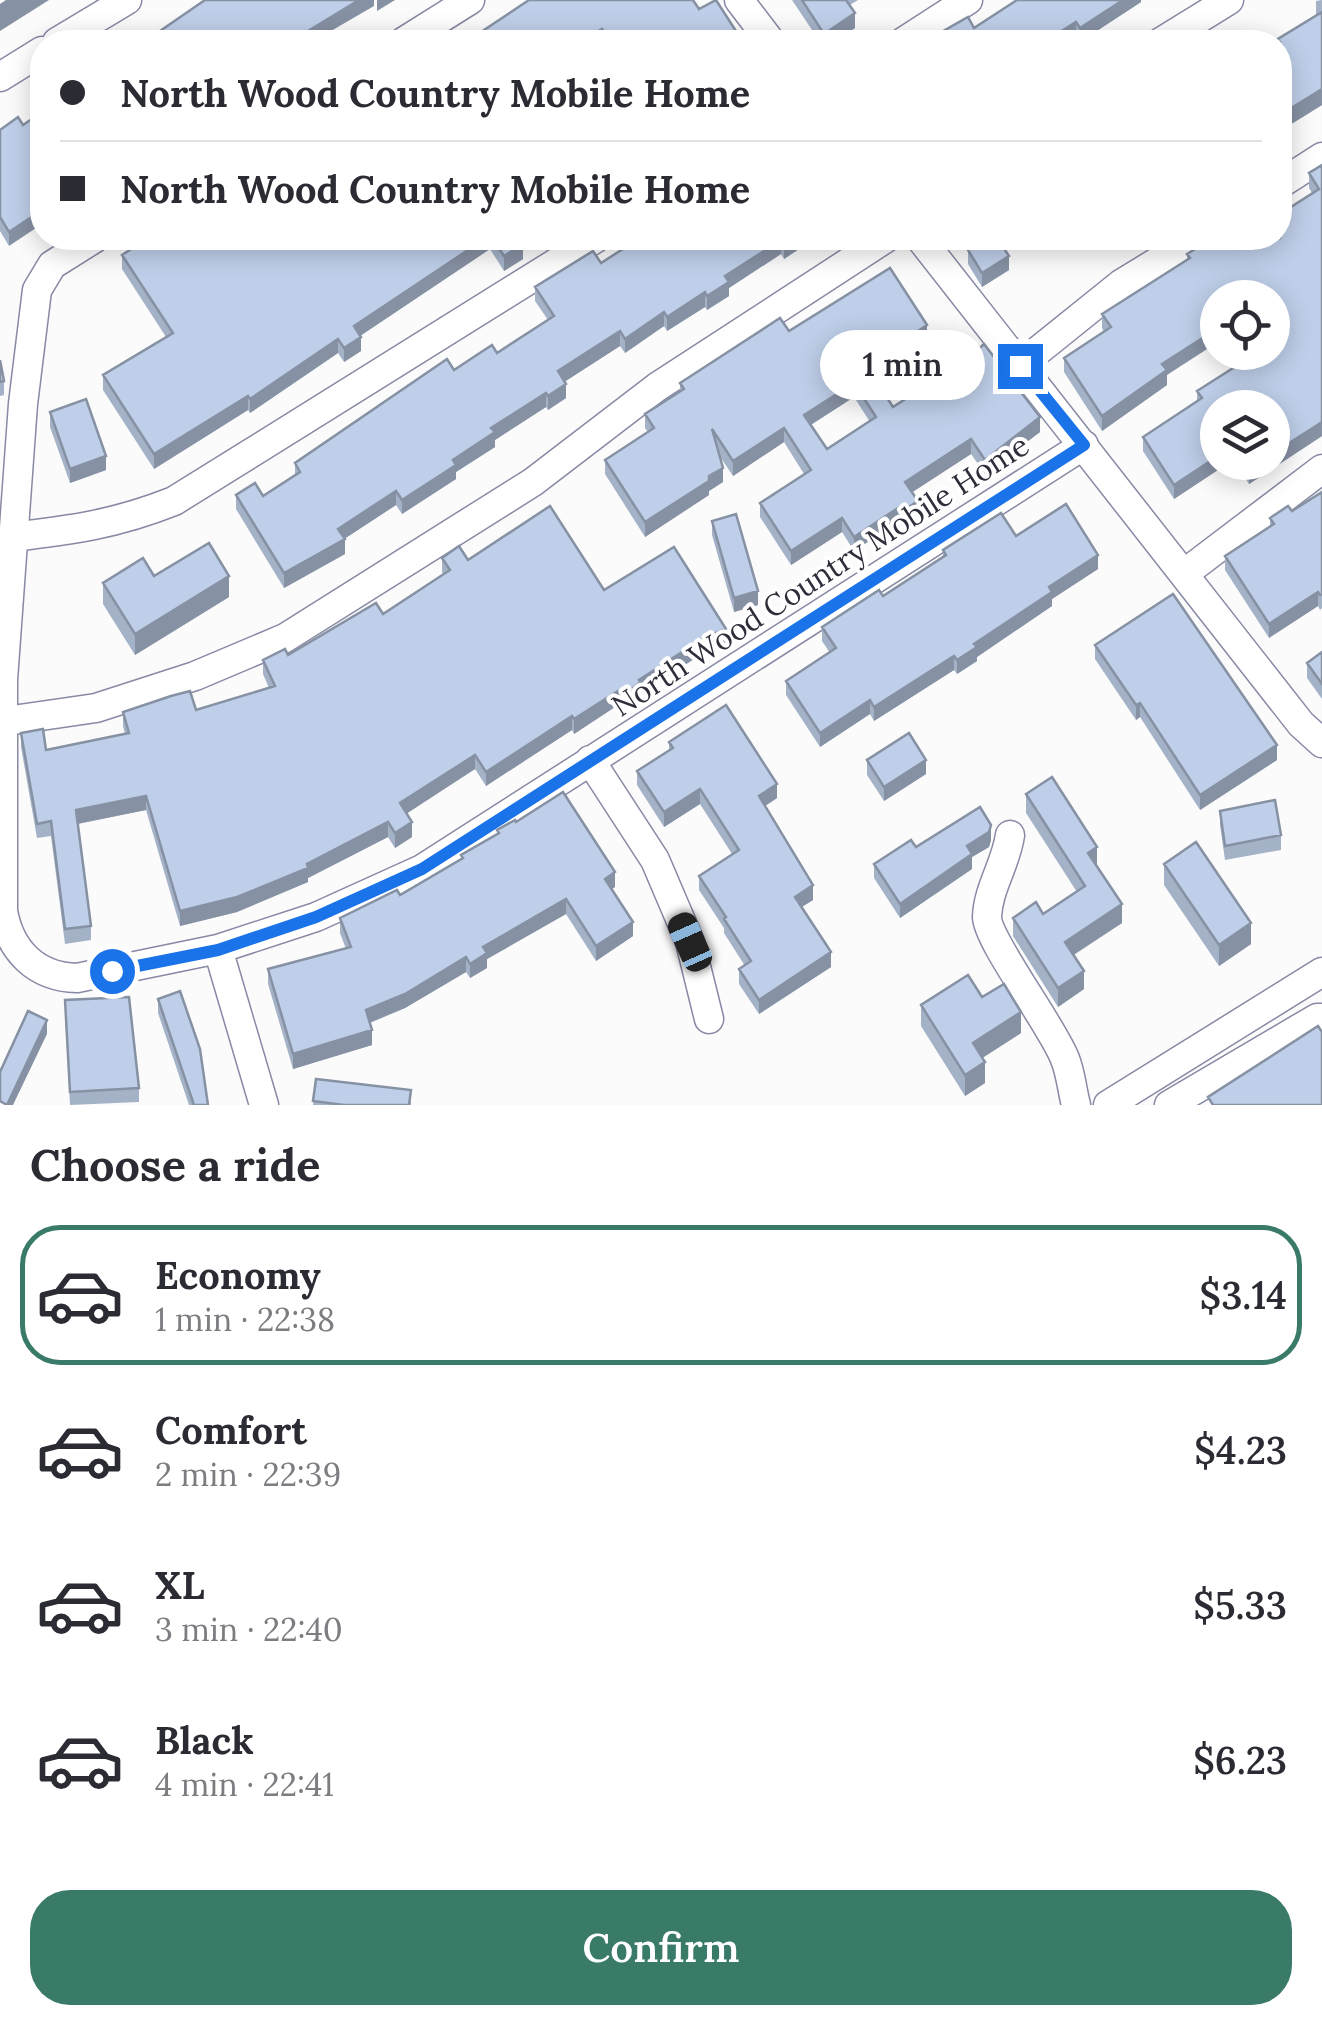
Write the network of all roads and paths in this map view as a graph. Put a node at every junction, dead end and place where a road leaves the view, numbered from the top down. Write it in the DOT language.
graph roads {
  1 [pos="127,0"];
  2 [pos="470,0"];
  3 [pos="738,0"];
  4 [pos="968,0"];
  5 [pos="1229,0"];
  6 [pos="77,30"];
  7 [pos="422,30"];
  8 [pos="762,30"];
  9 [pos="922,30"];
  10 [pos="1180,30"];
  11 [pos="30,58"];
  12 [pos="0,77"];
  13 [pos="1322,157"];
  14 [pos="1292,176"];
  15 [pos="75,250"];
  16 [pos="577,250"];
  17 [pos="867,250"];
  18 [pos="929,250"];
  19 [pos="1172,250"];
  20 [pos="1020,366"];
  21 [pos="1084,445"];
  22 [pos="1322,469"];
  23 [pos="12,537"];
  24 [pos="1185,573"];
  25 [pos="2,722"];
  26 [pos="1322,743"];
  27 [pos="590,760"];
  28 [pos="1010,835"];
  29 [pos="218,950"];
  30 [pos="1322,972"];
  31 [pos="1322,1018"];
  32 [pos="710,1019"];
  33 [pos="1146,1096"];
  34 [pos="264,1105"];
  35 [pos="1076,1105"];
  36 [pos="1108,1105"];
  37 [pos="1169,1105"];
  1 -- 6 [label="street"];
  2 -- 7 [label="street"];
  3 -- 8 [label="street"];
  4 -- 9 [label="street"];
  5 -- 10 [label="street"];
  11 -- 12 [label="street"];
  13 -- 14 [label="street"];
  15 -- 23 [label="street, North Wood Country Mobile Home"];
  16 -- 23 [label="street"];
  17 -- 25 [label="street"];
  18 -- 20 [label="street, North Wood Country Mobile Home"];
  19 -- 20 [label="street"];
  20 -- 21 [label="street, North Wood Country Mobile Home"];
  21 -- 24 [label="street, North Wood Country Mobile Home"];
  21 -- 27 [label="street, North Wood Country Mobile Home"];
  22 -- 24 [label="street"];
  23 -- 25 [label="street, North Wood Country Mobile Home"];
  24 -- 26 [label="street, North Wood Country Mobile Home"];
  25 -- 29 [label="street, North Wood Country Mobile Home"];
  27 -- 29 [label="street, North Wood Country Mobile Home"];
  27 -- 32 [label="street"];
  28 -- 35 [label="street"];
  29 -- 34 [label="street"];
  30 -- 33 [label="street"];
  31 -- 37 [label="street"];
  33 -- 36 [label="street"];
}
